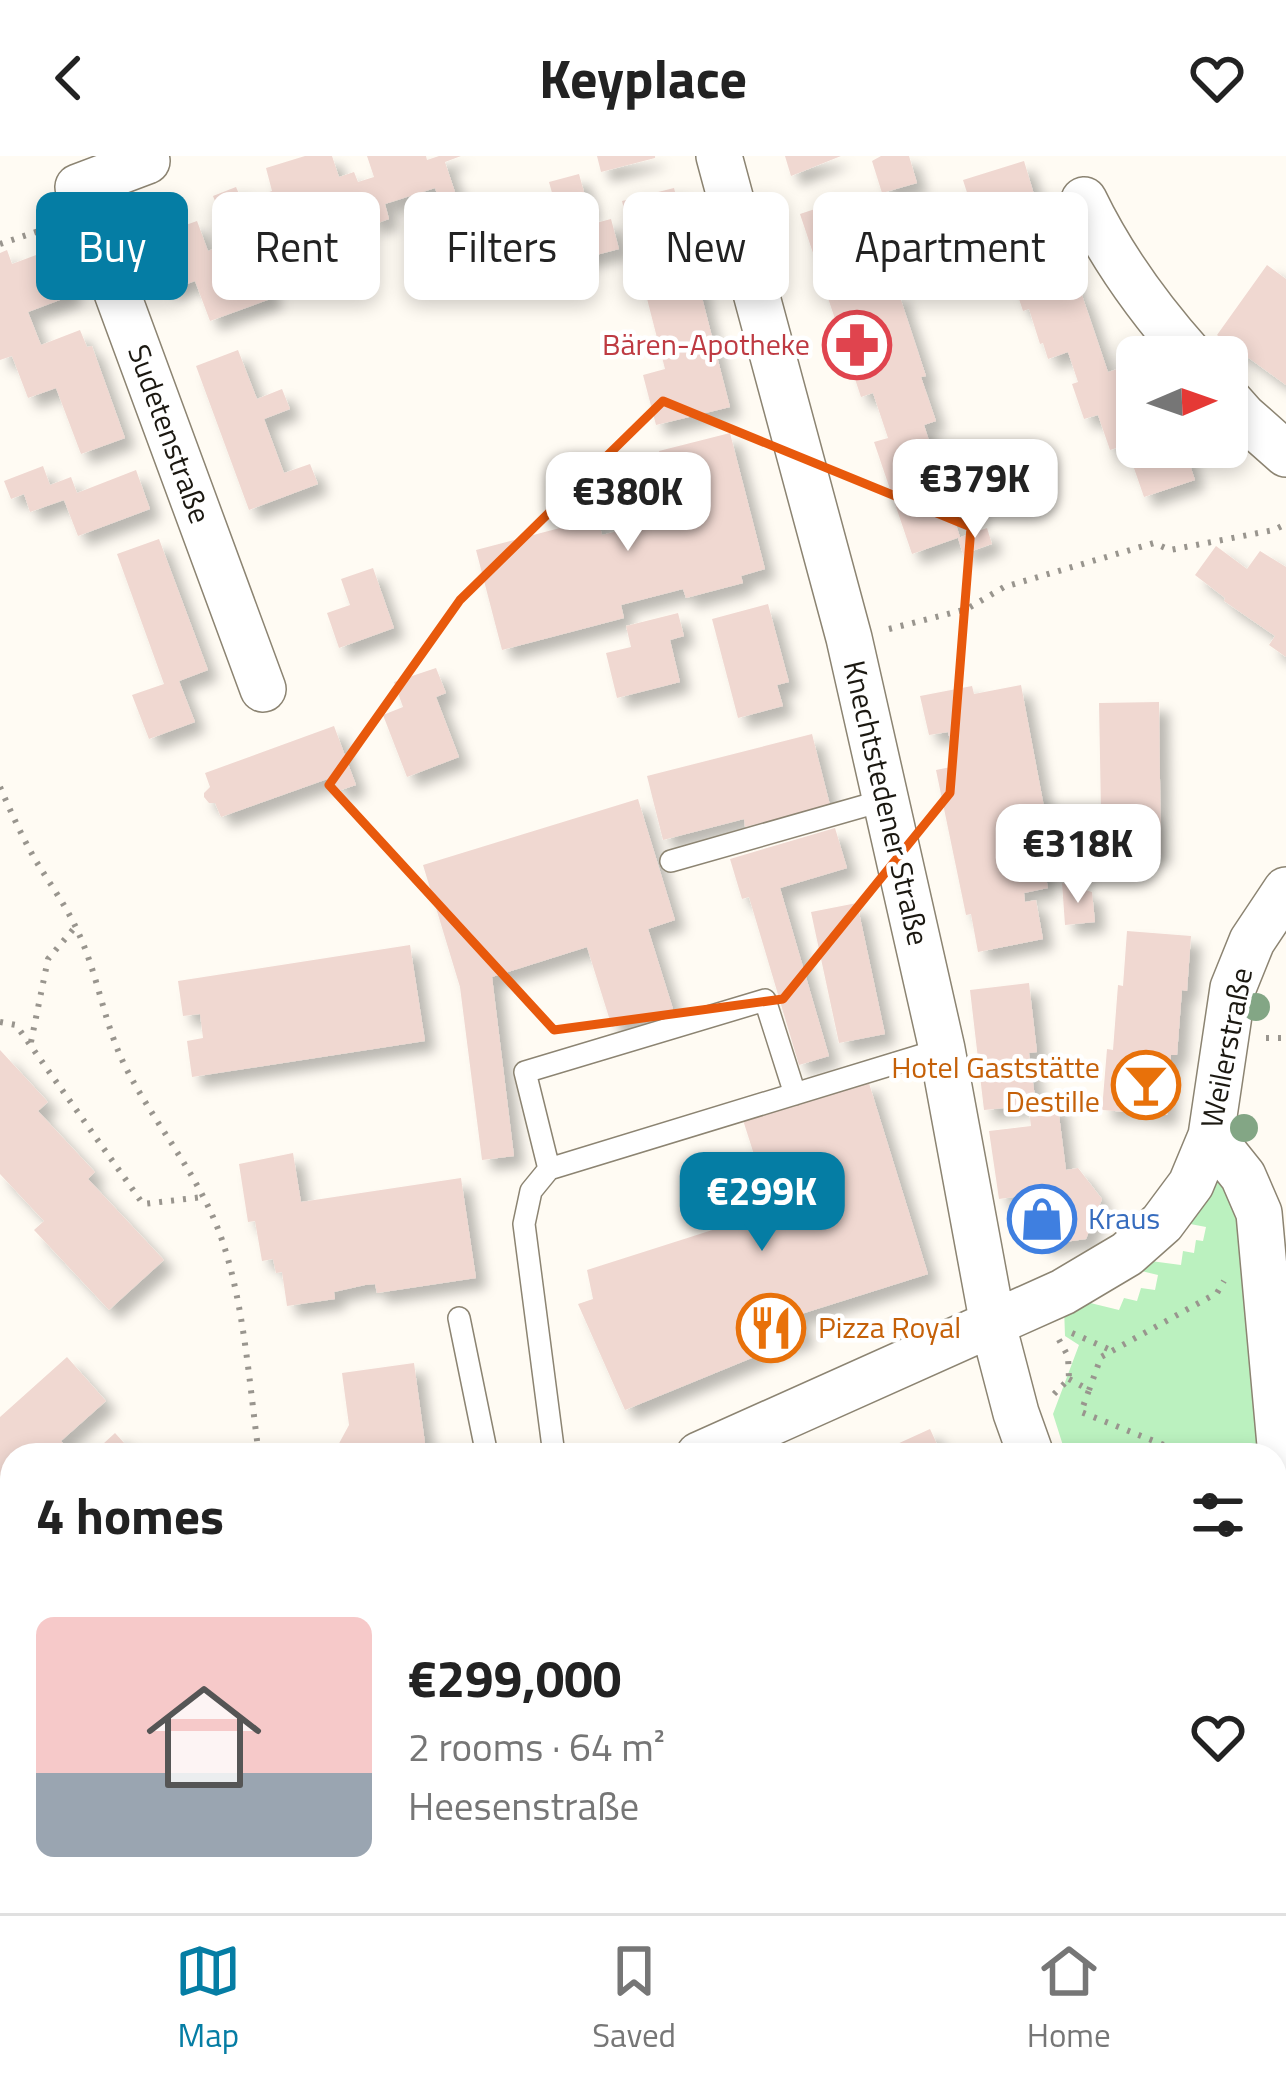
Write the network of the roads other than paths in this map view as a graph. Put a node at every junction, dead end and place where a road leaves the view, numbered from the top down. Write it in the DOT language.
graph roads {
  1 [pos="719,156"];
  2 [pos="152,158"];
  3 [pos="1088,208"];
  4 [pos="1173,336"];
  5 [pos="1248,420"];
  6 [pos="1286,454"];
  7 [pos="263,689"];
  8 [pos="885,800"];
  9 [pos="671,861"];
  10 [pos="1280,907"];
  11 [pos="942,1049"];
  12 [pos="796,1094"];
  13 [pos="1211,1136"];
  14 [pos="549,1169"];
  15 [pos="1258,1246"];
  16 [pos="459,1318"];
  17 [pos="993,1325"];
  18 [pos="1282,1413"];
  19 [pos="485,1443"];
  20 [pos="552,1443"];
  21 [pos="726,1443"];
  22 [pos="1027,1443"];
  23 [pos="1283,1443"];
  1 -- 8 [label="street, Knechtstedener Straße"];
  2 -- 7 [label="street, Sudetenstraße"];
  3 -- 4 [label="street"];
  5 -- 6 [label="street"];
  8 -- 9 [label="lane"];
  8 -- 11 [label="street, Knechtstedener Straße"];
  10 -- 13 [label="street, Weilerstraße"];
  11 -- 12 [label="lane"];
  11 -- 17 [label="street, Knechtstedener Straße"];
  12 -- 14 [label="lane"];
  12 -- 14 [label="lane"];
  13 -- 15 [label="street"];
  13 -- 17 [label="street, Weilerstraße"];
  14 -- 20 [label="lane"];
  15 -- 18 [label="street"];
  16 -- 19 [label="lane"];
  17 -- 21 [label="street, Weilerstraße"];
  17 -- 22 [label="street, Knechtstedener Straße"];
  18 -- 23 [label="street"];
}
